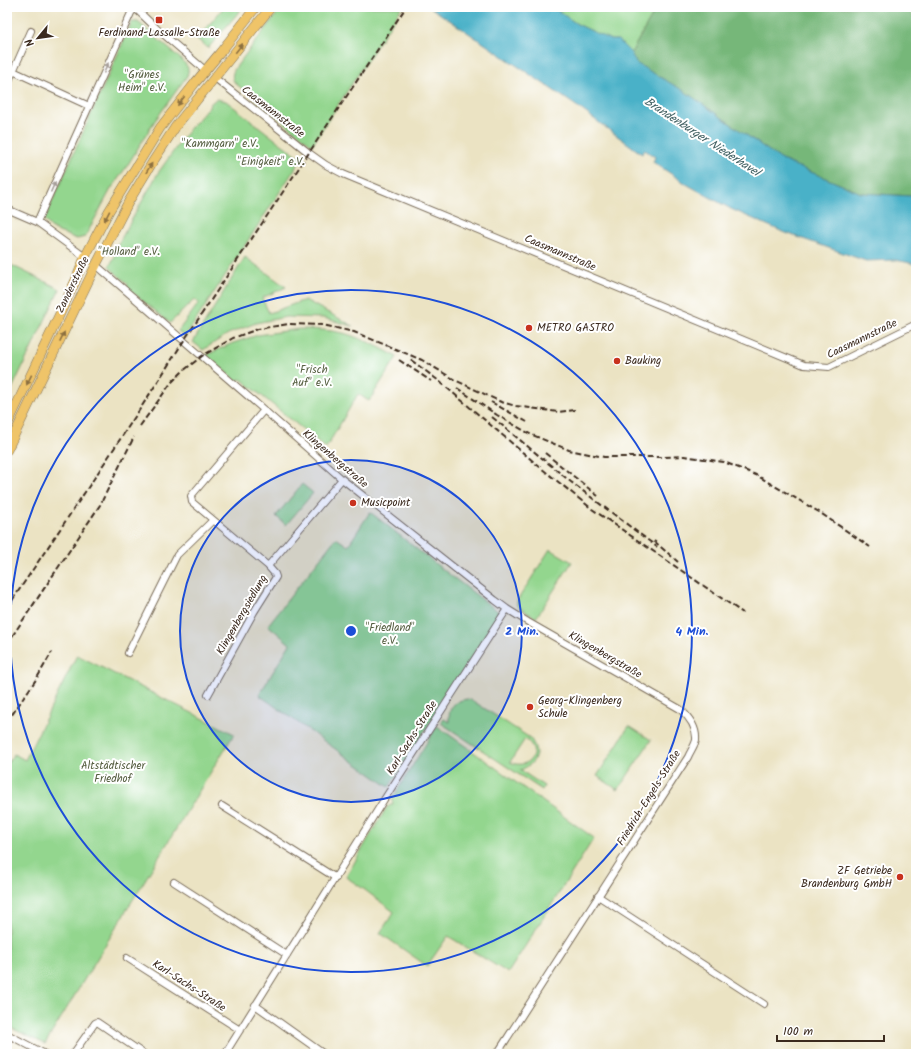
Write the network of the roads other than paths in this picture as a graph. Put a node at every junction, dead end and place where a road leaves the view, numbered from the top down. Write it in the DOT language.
graph roads {
  1 [pos="134,7"];
  2 [pos="256,7"];
  3 [pos="271,7"];
  4 [pos="31,31"];
  5 [pos="205,70"];
  6 [pos="13,71"];
  7 [pos="215,78"];
  8 [pos="7,85"];
  9 [pos="89,106"];
  10 [pos="7,209"];
  11 [pos="37,222"];
  12 [pos="85,257"];
  13 [pos="96,265"];
  14 [pos="916,324"];
  15 [pos="264,410"];
  16 [pos="7,425"];
  17 [pos="7,450"];
  18 [pos="342,479"];
  19 [pos="214,520"];
  20 [pos="268,566"];
  21 [pos="507,609"];
  22 [pos="128,653"];
  23 [pos="208,695"];
  24 [pos="680,710"];
  25 [pos="222,806"];
  26 [pos="336,878"];
  27 [pos="174,882"];
  28 [pos="598,896"];
  29 [pos="287,955"];
  30 [pos="127,958"];
  31 [pos="764,1004"];
  32 [pos="255,1005"];
  33 [pos="240,1030"];
  34 [pos="7,1034"];
  35 [pos="45,1054"];
  36 [pos="73,1054"];
  37 [pos="144,1054"];
  38 [pos="225,1054"];
  39 [pos="324,1054"];
  40 [pos="497,1054"];
  1 -- 5 [label="street"];
  9 -- 1 [label="street, one-way"];
  2 -- 5 [label="main road, Zanderstraße"];
  7 -- 3 [label="main road, Zanderstraße, one-way"];
  4 -- 6 [label="street"];
  5 -- 7 [label="main road"];
  5 -- 12 [label="main road, Zanderstraße, one-way"];
  6 -- 8 [label="street"];
  6 -- 9 [label="street"];
  13 -- 7 [label="main road, Zanderstraße, one-way"];
  7 -- 14 [label="street, Caasmannstraße"];
  11 -- 9 [label="street, one-way"];
  10 -- 11 [label="street"];
  11 -- 12 [label="street"];
  12 -- 13 [label="main road"];
  12 -- 16 [label="main road, Zanderstraße, one-way"];
  13 -- 15 [label="street, Klingenbergstraße"];
  17 -- 13 [label="main road, Zanderstraße, one-way"];
  15 -- 18 [label="street, Klingenbergstraße"];
  15 -- 19 [label="street, Klingenbergsiedlung"];
  18 -- 20 [label="street"];
  18 -- 21 [label="street, Klingenbergstraße"];
  19 -- 20 [label="street, Klingenbergsiedlung"];
  19 -- 22 [label="street"];
  20 -- 23 [label="street, Klingenbergsiedlung"];
  21 -- 24 [label="street, Klingenbergstraße"];
  21 -- 26 [label="street, Karl-Sachs-Straße"];
  24 -- 28 [label="street, Friedrich-Engels-Straße"];
  25 -- 26 [label="street"];
  26 -- 29 [label="street, Karl-Sachs-Straße"];
  27 -- 29 [label="street"];
  28 -- 31 [label="street"];
  28 -- 40 [label="street, Friedrich-Engels-Straße"];
  29 -- 32 [label="street, Karl-Sachs-Straße"];
  30 -- 33 [label="street, Karl-Sachs-Straße"];
  32 -- 33 [label="street, Karl-Sachs-Straße"];
  32 -- 39 [label="street"];
  33 -- 38 [label="street, Karl-Sachs-Straße"];
  34 -- 35 [label="street"];
  36 -- 37 [label="street"];
}
